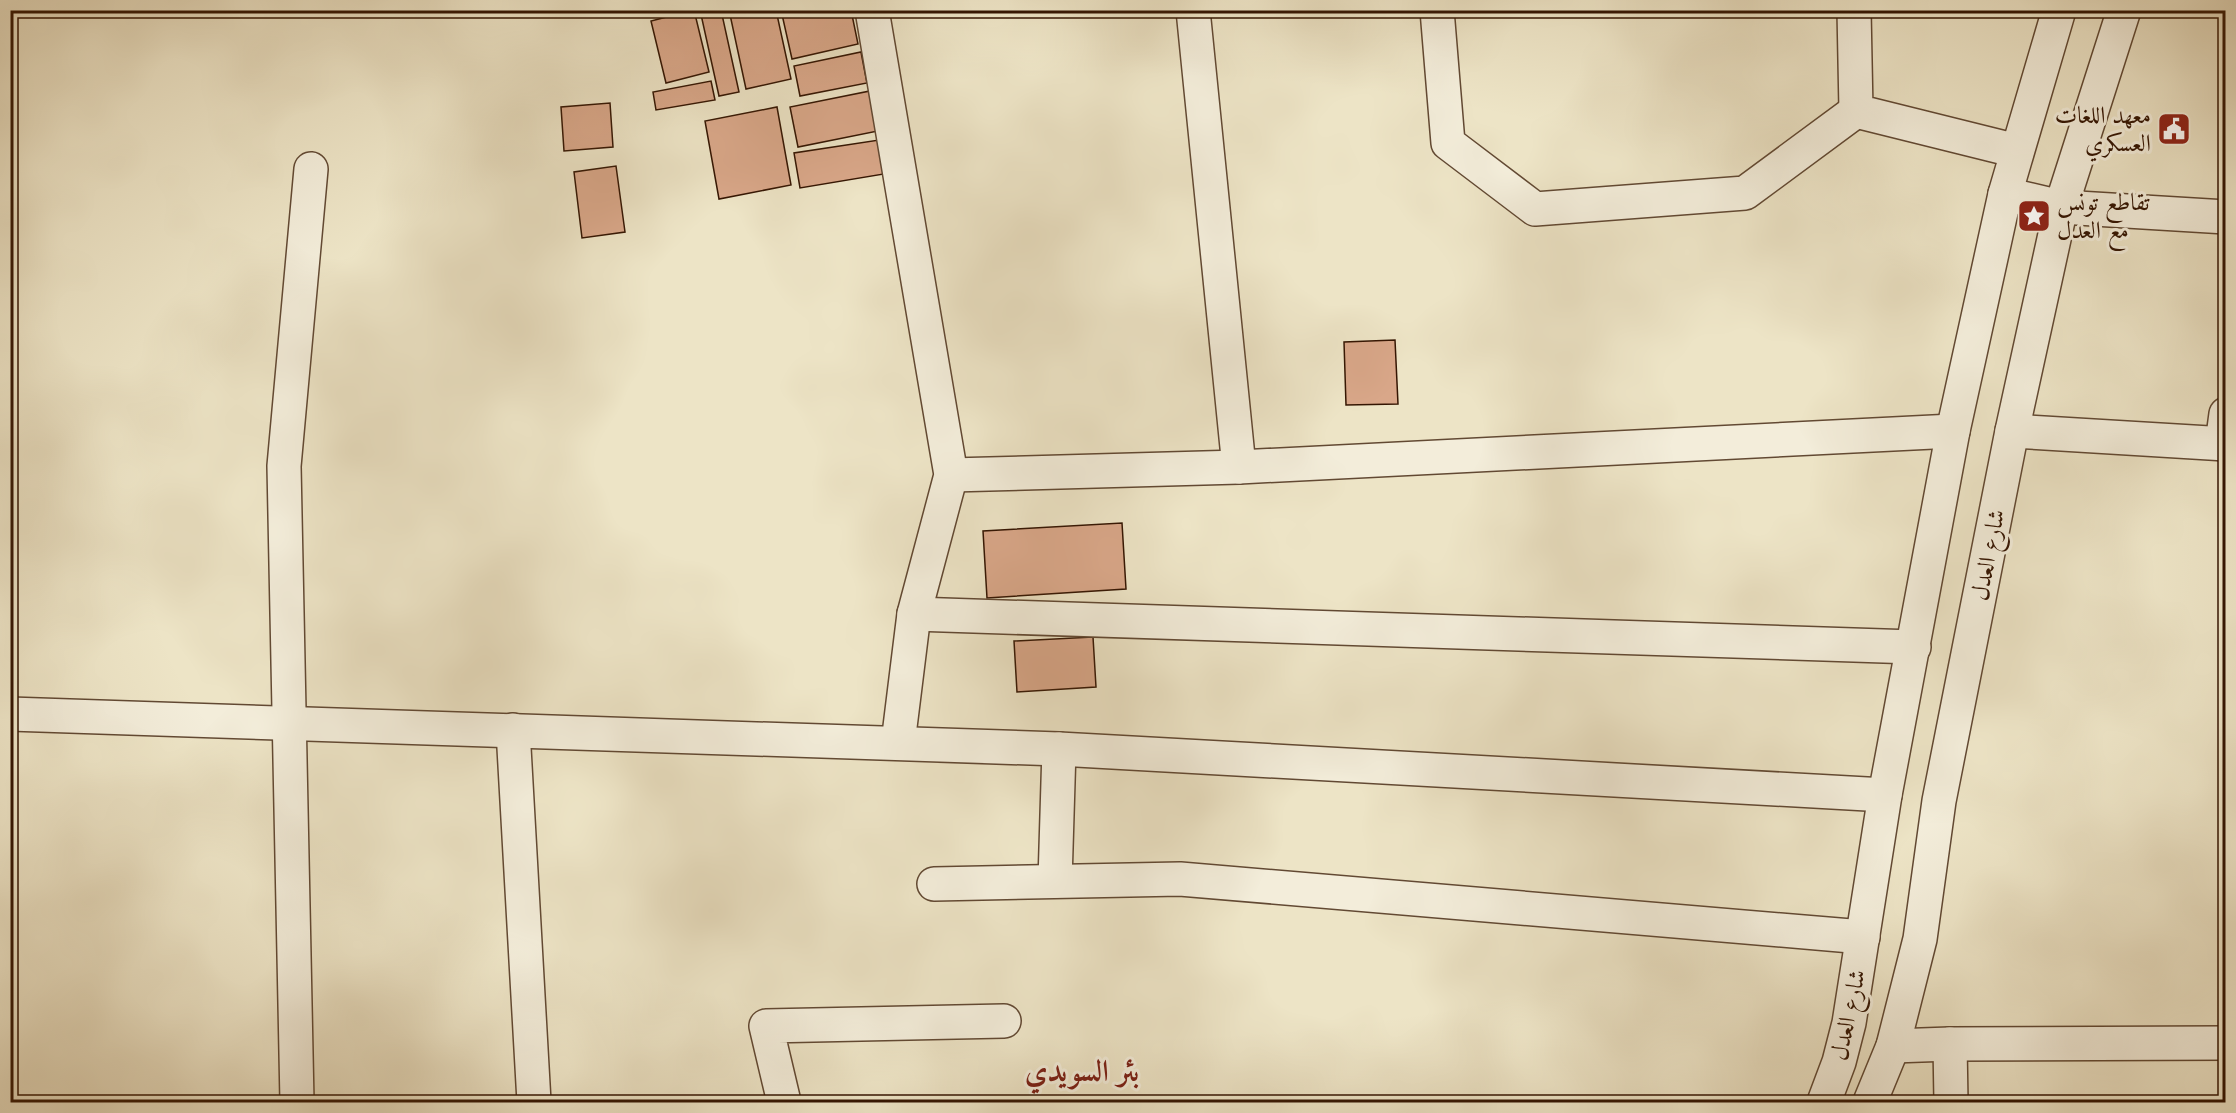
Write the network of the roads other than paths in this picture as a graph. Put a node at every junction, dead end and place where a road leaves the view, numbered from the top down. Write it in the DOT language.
graph roads {
  1 [pos="872,10"];
  2 [pos="1193,10"];
  3 [pos="1437,10"];
  4 [pos="1854,10"];
  5 [pos="2059,10"];
  6 [pos="2124,10"];
  7 [pos="1856,111"];
  8 [pos="2017,151"];
  9 [pos="311,168"];
  10 [pos="2005,194"];
  11 [pos="2061,207"];
  12 [pos="2226,217"];
  13 [pos="1953,431"];
  14 [pos="2012,432"];
  15 [pos="2224,434"];
  16 [pos="1239,467"];
  17 [pos="951,475"];
  18 [pos="914,614"];
  19 [pos="1914,647"];
  20 [pos="10,714"];
  21 [pos="289,723"];
  22 [pos="513,730"];
  23 [pos="898,743"];
  24 [pos="1059,749"];
  25 [pos="1885,795"];
  26 [pos="1055,881"];
  27 [pos="934,884"];
  28 [pos="1863,937"];
  29 [pos="1004,1021"];
  30 [pos="2226,1043"];
  31 [pos="1950,1044"];
  32 [pos="1893,1046"];
  33 [pos="297,1102"];
  34 [pos="534,1102"];
  35 [pos="784,1102"];
  36 [pos="1824,1102"];
  37 [pos="1870,1102"];
  38 [pos="1951,1102"];
  1 -- 17 [label="street"];
  2 -- 16 [label="street"];
  3 -- 7 [label="street"];
  4 -- 7 [label="street"];
  5 -- 8 [label="street, شارع العدل"];
  6 -- 11 [label="street, شارع العدل"];
  7 -- 8 [label="street"];
  8 -- 10 [label="street, شارع العدل"];
  9 -- 21 [label="street"];
  10 -- 11 [label="street"];
  10 -- 13 [label="street, شارع العدل"];
  11 -- 12 [label="street"];
  11 -- 14 [label="street, شارع العدل"];
  13 -- 16 [label="street"];
  13 -- 19 [label="street, شارع العدل"];
  14 -- 15 [label="street"];
  14 -- 32 [label="street, شارع العدل"];
  16 -- 17 [label="street"];
  17 -- 18 [label="street"];
  18 -- 19 [label="street"];
  18 -- 23 [label="street"];
  19 -- 25 [label="street, شارع العدل"];
  20 -- 21 [label="street"];
  21 -- 22 [label="street"];
  21 -- 33 [label="street"];
  22 -- 23 [label="street"];
  22 -- 34 [label="street"];
  23 -- 24 [label="street"];
  24 -- 25 [label="street"];
  24 -- 26 [label="street"];
  25 -- 28 [label="street, شارع العدل"];
  26 -- 27 [label="street"];
  26 -- 28 [label="street"];
  28 -- 36 [label="street, شارع العدل"];
  29 -- 35 [label="street"];
  30 -- 31 [label="street"];
  31 -- 32 [label="street"];
  31 -- 38 [label="street"];
  32 -- 37 [label="street, شارع العدل"];
}
